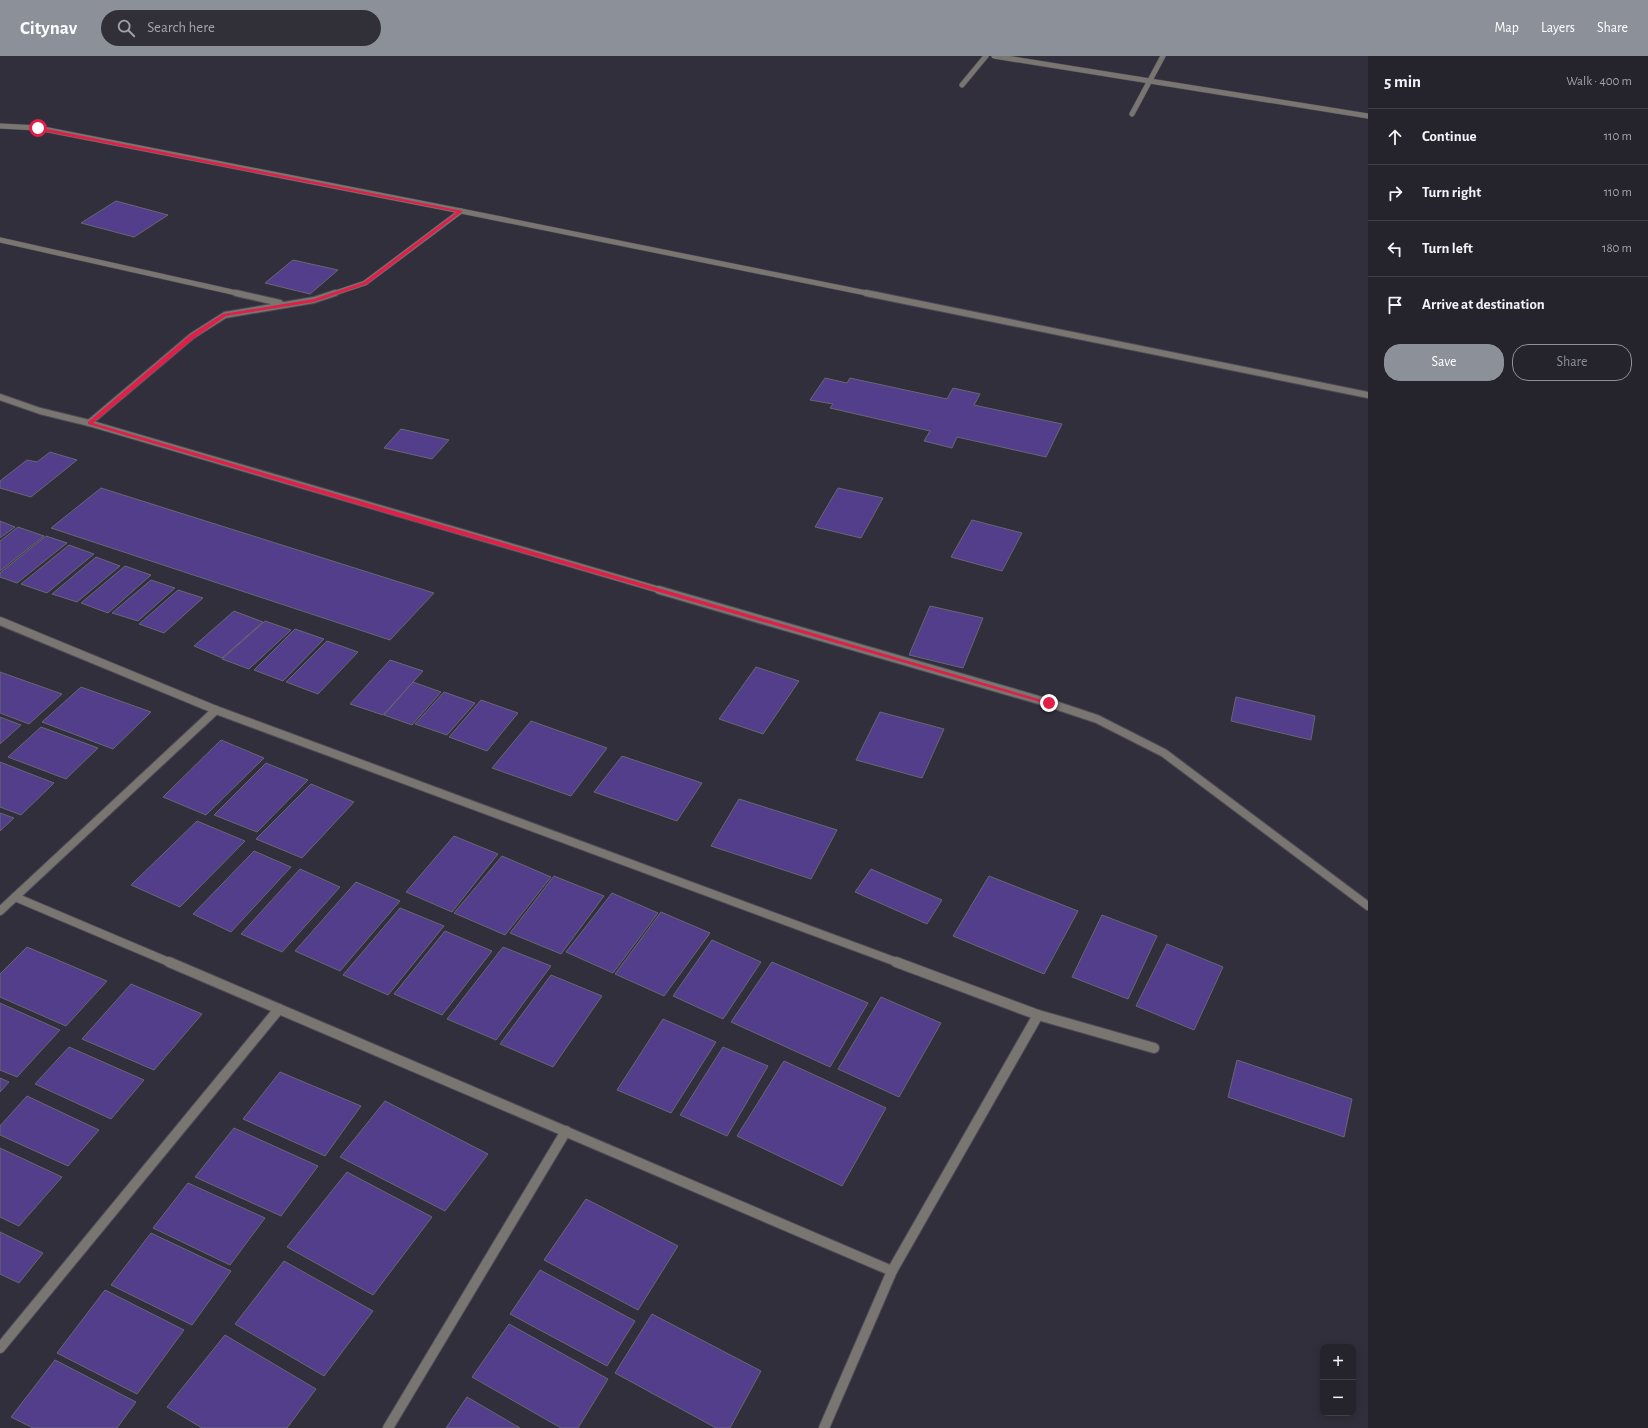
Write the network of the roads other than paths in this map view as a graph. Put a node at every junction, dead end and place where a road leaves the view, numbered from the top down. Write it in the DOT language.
graph roads {
  1 [pos="986,56"];
  2 [pos="994,56"];
  3 [pos="1163,56"];
  4 [pos="1149,82"];
  5 [pos="962,85"];
  6 [pos="1132,114"];
  7 [pos="1368,116"];
  8 [pos="0,126"];
  9 [pos="460,211"];
  10 [pos="0,240"];
  11 [pos="284,304"];
  12 [pos="1368,395"];
  13 [pos="0,397"];
  14 [pos="89,423"];
  15 [pos="0,621"];
  16 [pos="216,710"];
  17 [pos="15,897"];
  18 [pos="1368,906"];
  19 [pos="0,911"];
  20 [pos="278,1009"];
  21 [pos="1038,1015"];
  22 [pos="1154,1048"];
  23 [pos="566,1131"];
  24 [pos="892,1272"];
  25 [pos="0,1348"];
  26 [pos="388,1428"];
  27 [pos="824,1428"];
  1 -- 5 [label="street"];
  2 -- 4 [label="street"];
  3 -- 4 [label="street"];
  4 -- 6 [label="street"];
  4 -- 7 [label="street"];
  8 -- 9 [label="street"];
  9 -- 11 [label="street"];
  9 -- 12 [label="street"];
  10 -- 11 [label="street"];
  11 -- 14 [label="street"];
  13 -- 14 [label="street"];
  14 -- 18 [label="street"];
  15 -- 16 [label="street"];
  16 -- 17 [label="street"];
  16 -- 21 [label="street"];
  17 -- 19 [label="street"];
  17 -- 20 [label="street"];
  20 -- 23 [label="street"];
  20 -- 25 [label="street"];
  21 -- 22 [label="street"];
  21 -- 24 [label="street"];
  23 -- 24 [label="street"];
  23 -- 26 [label="street"];
  24 -- 27 [label="street"];
}
